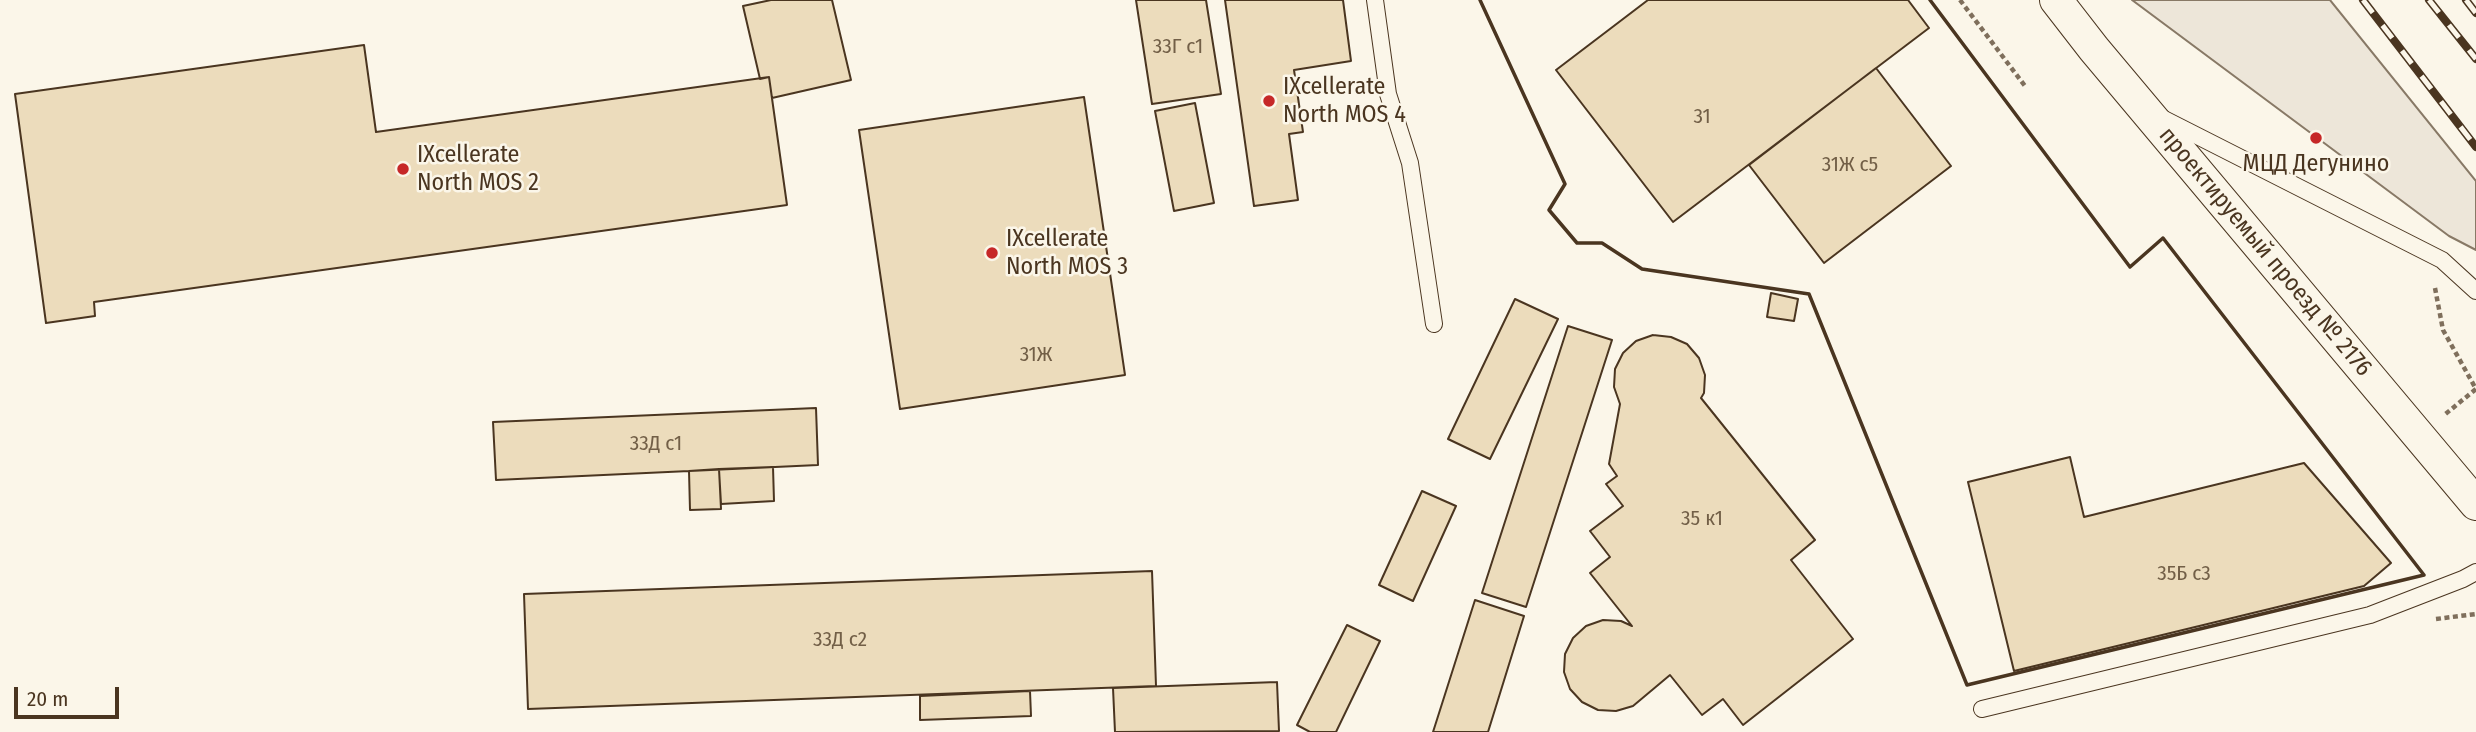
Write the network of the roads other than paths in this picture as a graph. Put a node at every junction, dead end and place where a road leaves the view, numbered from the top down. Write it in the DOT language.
graph roads {
  1 [pos="1375,0"];
  2 [pos="2056,0"];
  3 [pos="2147,111"];
  4 [pos="2476,291"];
  5 [pos="1434,324"];
  6 [pos="2476,503"];
  7 [pos="2476,572"];
  8 [pos="1982,709"];
  1 -- 5 [label="lane"];
  2 -- 3 [label="street, проектируемый проезд № 2176"];
  3 -- 4 [label="lane"];
  3 -- 6 [label="street, проектируемый проезд № 2176"];
  7 -- 8 [label="lane"];
}
